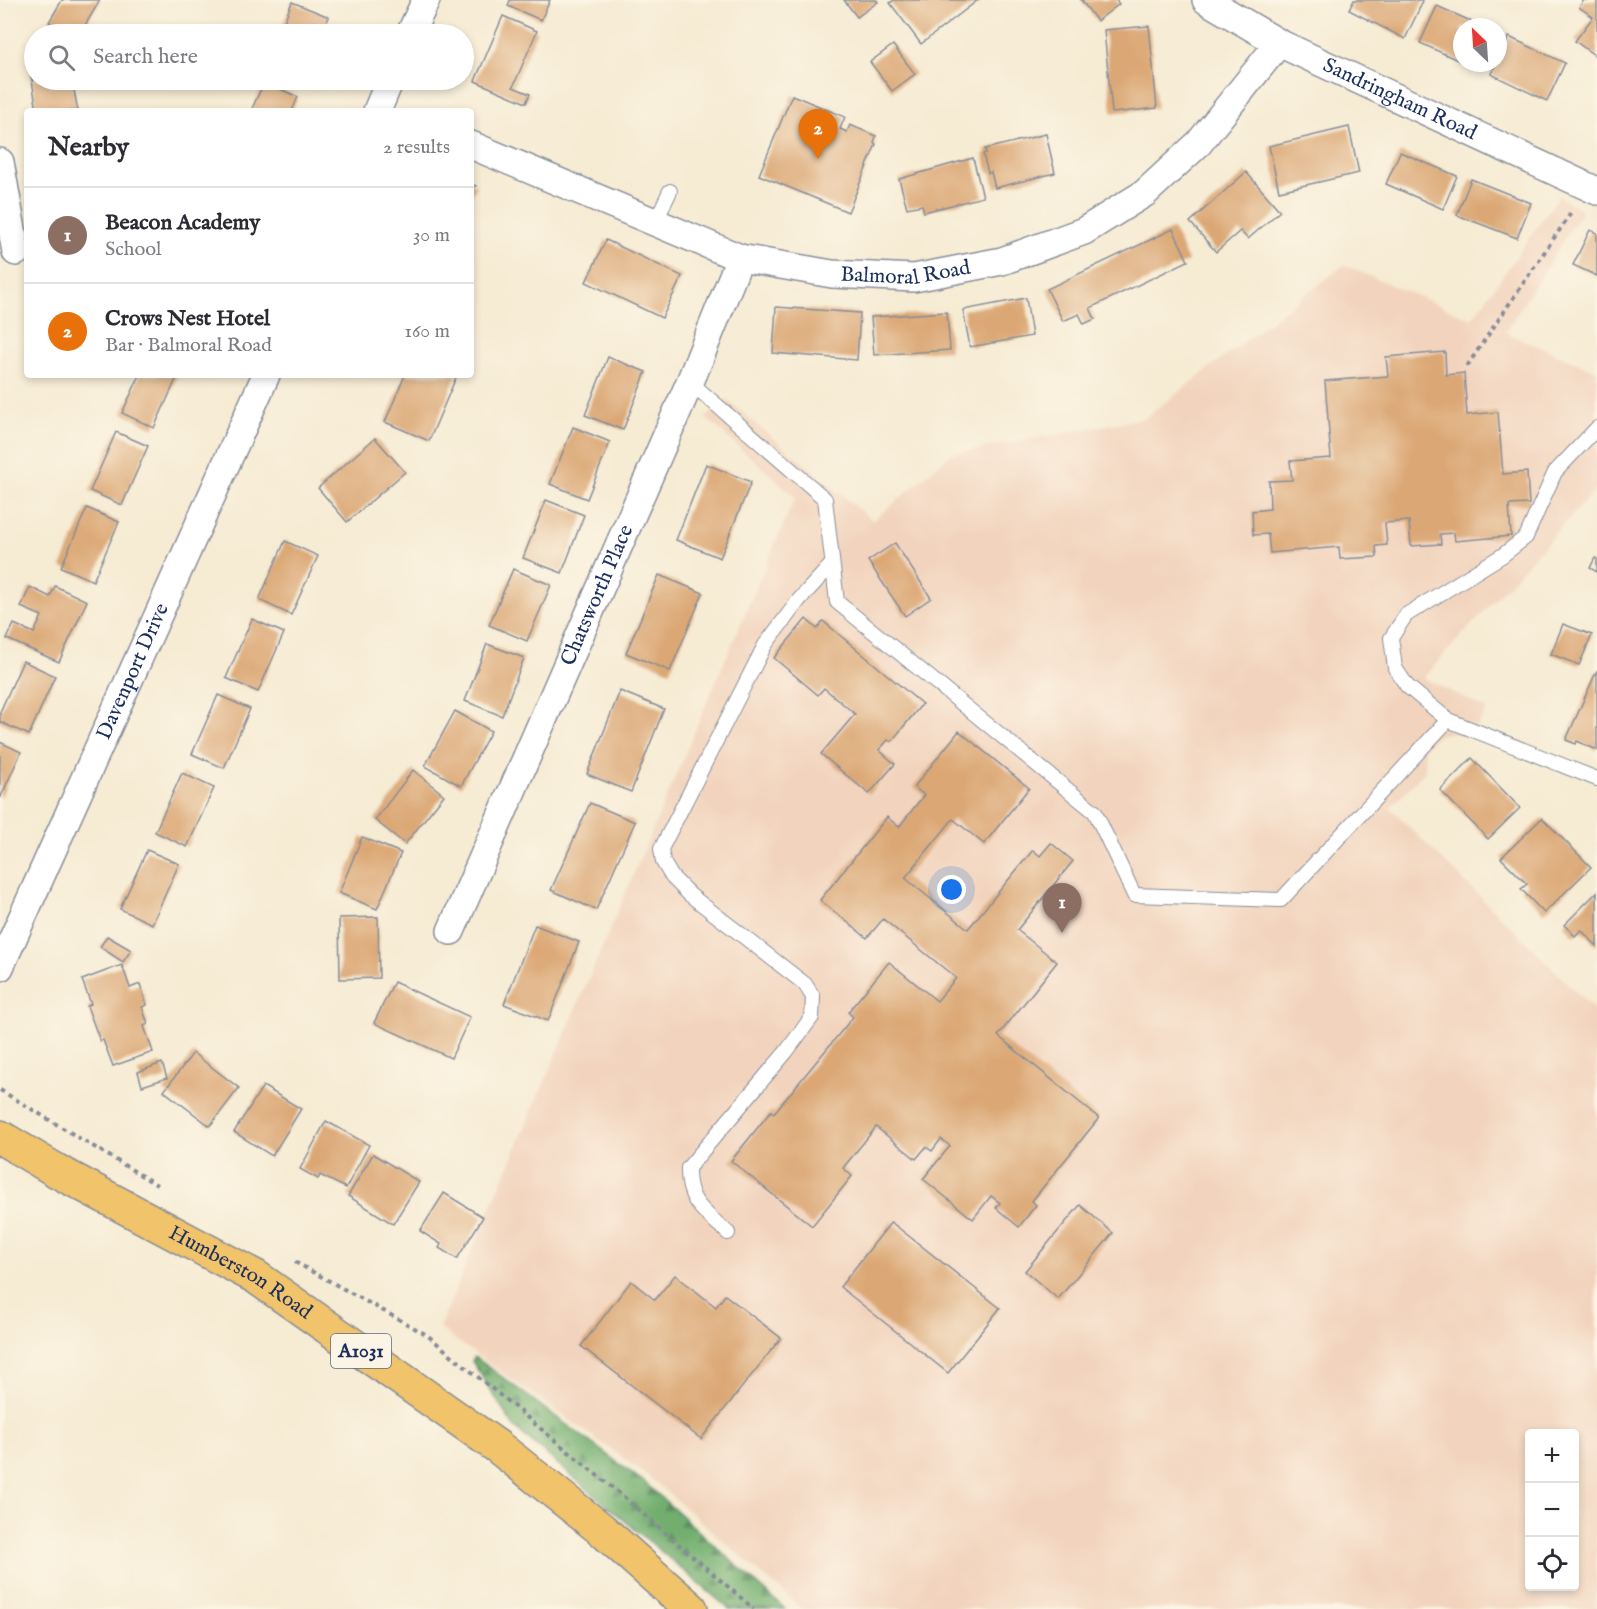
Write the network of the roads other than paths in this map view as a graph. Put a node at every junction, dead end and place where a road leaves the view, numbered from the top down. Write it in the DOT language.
graph roads {
  1 [pos="426,0"];
  2 [pos="1206,0"];
  3 [pos="415,24"];
  4 [pos="1279,43"];
  5 [pos="387,90"];
  6 [pos="382,108"];
  7 [pos="474,146"];
  8 [pos="0,162"];
  9 [pos="1594,184"];
  10 [pos="670,191"];
  11 [pos="656,221"];
  12 [pos="14,253"];
  13 [pos="740,258"];
  14 [pos="265,378"];
  15 [pos="690,382"];
  16 [pos="1597,428"];
  17 [pos="832,564"];
  18 [pos="1448,720"];
  19 [pos="1597,779"];
  20 [pos="451,931"];
  21 [pos="0,967"];
  22 [pos="0,1137"];
  23 [pos="728,1233"];
  24 [pos="691,1609"];
  1 -- 3 [label="street"];
  2 -- 4 [label="street, Sandringham Road"];
  4 -- 9 [label="street, Sandringham Road"];
  4 -- 13 [label="street, Balmoral Road"];
  5 -- 6 [label="street"];
  7 -- 11 [label="street, Balmoral Road"];
  8 -- 12 [label="street"];
  10 -- 11 [label="lane"];
  11 -- 13 [label="street, Balmoral Road"];
  13 -- 15 [label="street, Chatsworth Place"];
  14 -- 21 [label="street, Davenport Drive"];
  15 -- 17 [label="lane"];
  15 -- 20 [label="street, Chatsworth Place"];
  16 -- 18 [label="lane"];
  17 -- 18 [label="lane"];
  17 -- 23 [label="lane"];
  18 -- 19 [label="lane"];
  22 -- 24 [label="main road, Humberston Road / A1031"];
}
